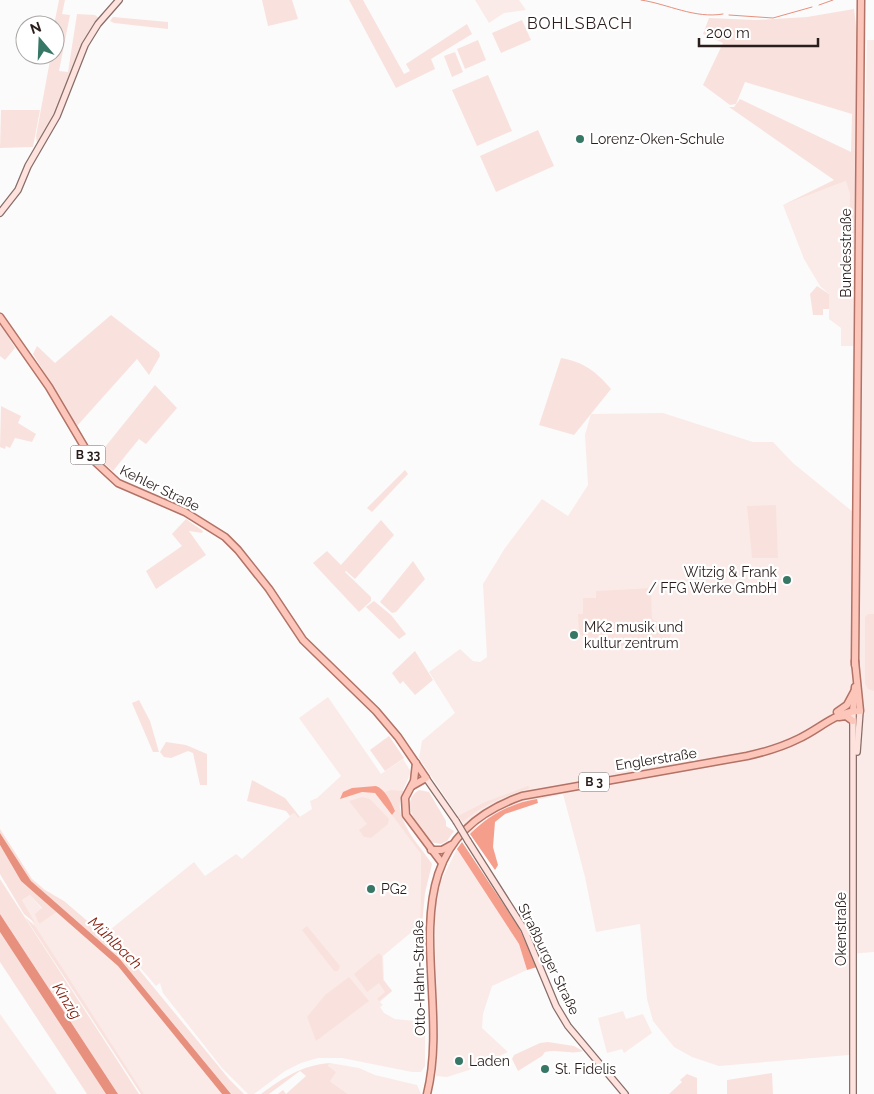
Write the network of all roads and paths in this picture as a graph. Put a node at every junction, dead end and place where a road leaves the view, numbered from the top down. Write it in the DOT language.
graph roads {
  1 [pos="119,0"];
  2 [pos="861,0"];
  3 [pos="0,213"];
  4 [pos="0,317"];
  5 [pos="856,507"];
  6 [pos="855,661"];
  7 [pos="855,688"];
  8 [pos="847,705"];
  9 [pos="857,708"];
  10 [pos="833,718"];
  11 [pos="853,721"];
  12 [pos="416,763"];
  13 [pos="855,764"];
  14 [pos="426,778"];
  15 [pos="412,786"];
  16 [pos="452,844"];
  17 [pos="431,850"];
  18 [pos="442,862"];
  19 [pos="427,1094"];
  20 [pos="625,1094"];
  21 [pos="853,1094"];
  1 -- 3 [label="main road"];
  2 -- 5 [label="main road, Bundesstraße / B 3"];
  4 -- 12 [label="main road, Kehler Straße / B 33"];
  5 -- 6 [label="main road, Okenstraße / B 3"];
  6 -- 7 [label="main road, Okenstraße / B 3"];
  6 -- 9 [label="main road, Okenstraße / B 3"];
  7 -- 8 [label="main road, Englerstraße / B 3"];
  7 -- 9 [label="main road, Okenstraße / B 3"];
  8 -- 9 [label="main road"];
  8 -- 10 [label="main road, Englerstraße / B 3"];
  9 -- 10 [label="main road, Englerstraße / B 3"];
  9 -- 11 [label="main road, Okenstraße / B 3"];
  9 -- 13 [label="main road, Okenstraße"];
  10 -- 11 [label="main road"];
  10 -- 16 [label="main road, Englerstraße / B 3"];
  11 -- 13 [label="main road, Okenstraße"];
  12 -- 14 [label="main road, Kehler Straße / B 33"];
  12 -- 15 [label="main road"];
  13 -- 21 [label="main road, Okenstraße"];
  14 -- 15 [label="main road"];
  14 -- 20 [label="main road, Straßburger Straße, bridge"];
  15 -- 17 [label="main road"];
  16 -- 17 [label="main road"];
  16 -- 18 [label="main road, Englerstraße / B 3"];
  17 -- 18 [label="main road"];
  18 -- 19 [label="main road, Otto-Hahn-Straße / B 3"];
}
